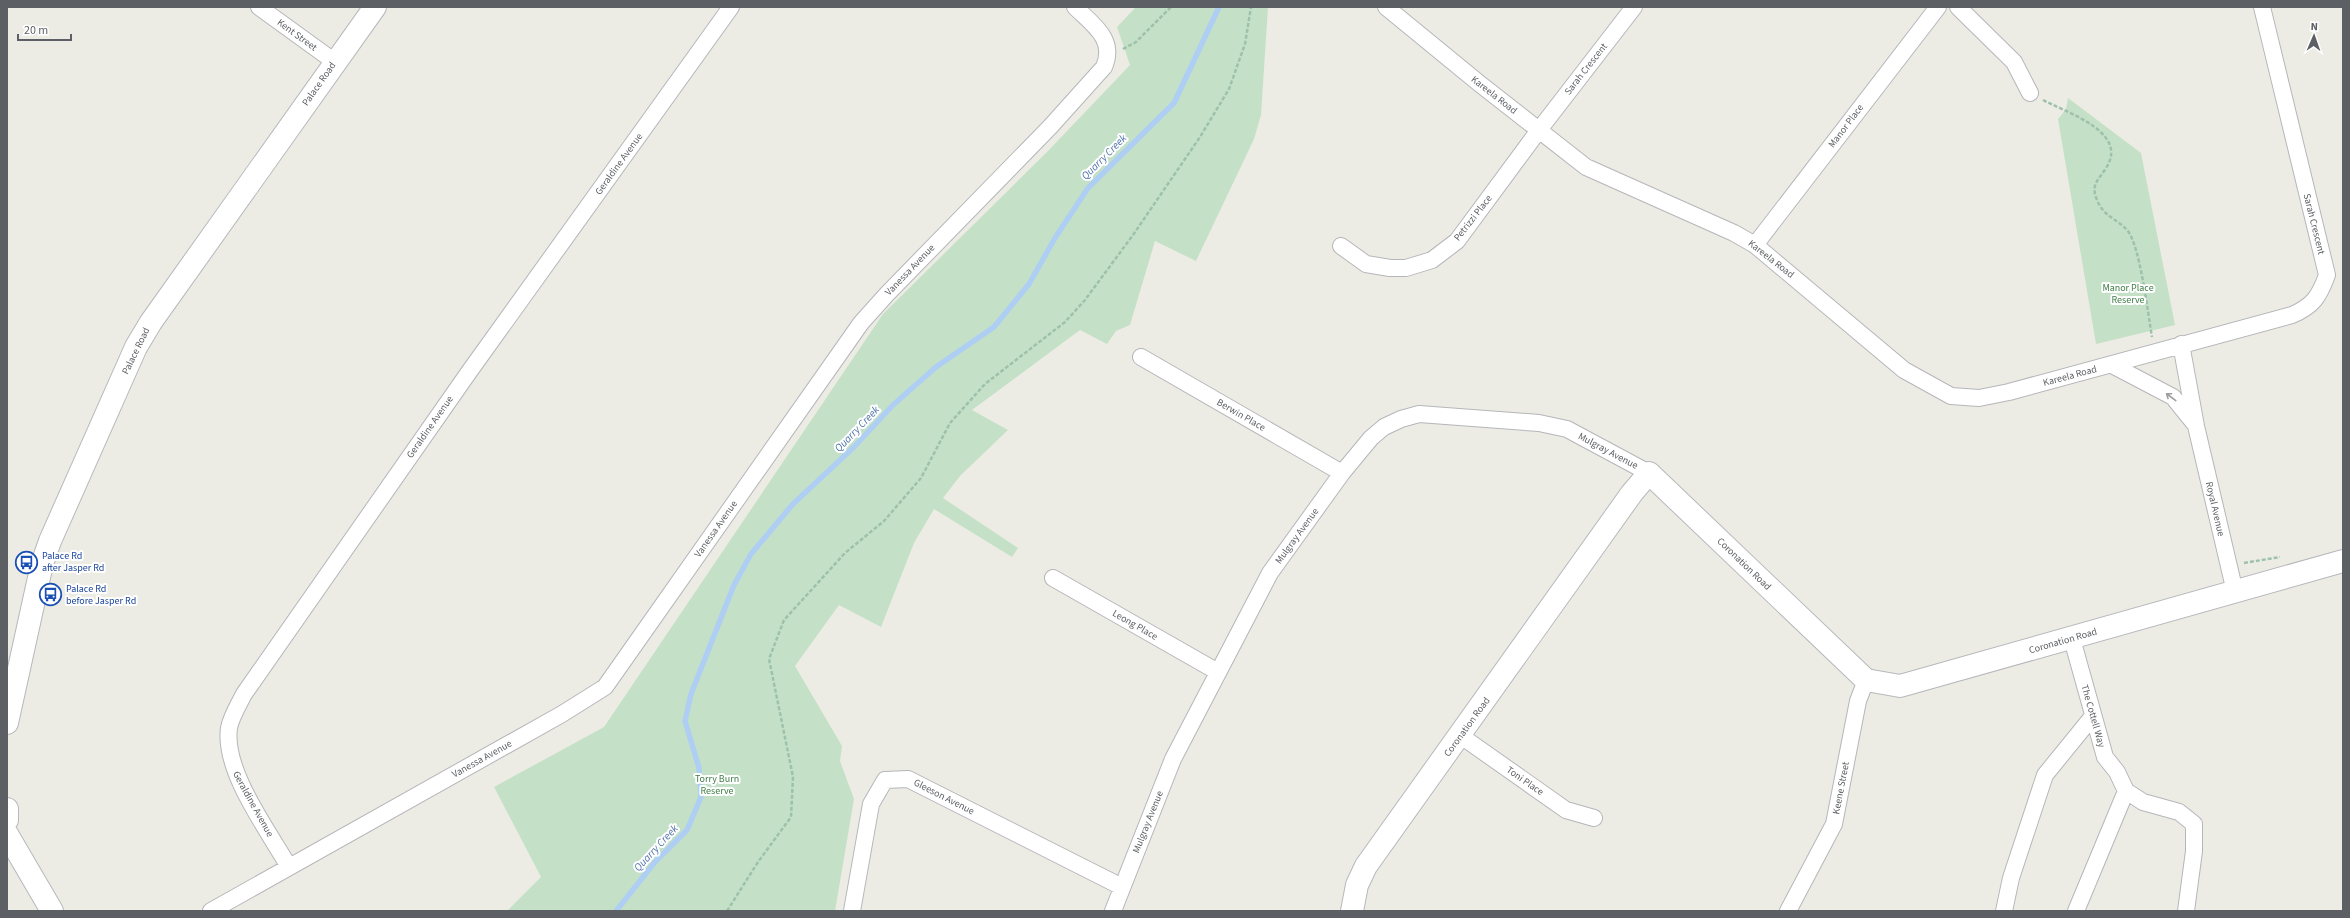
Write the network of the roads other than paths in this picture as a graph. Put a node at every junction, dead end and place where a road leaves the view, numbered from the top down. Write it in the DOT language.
graph roads {
  1 [pos="259,7"];
  2 [pos="375,7"];
  3 [pos="731,7"];
  4 [pos="1075,7"];
  5 [pos="1386,7"];
  6 [pos="1634,7"];
  7 [pos="1938,7"];
  8 [pos="1958,7"];
  9 [pos="2262,7"];
  10 [pos="335,62"];
  11 [pos="2030,94"];
  12 [pos="1538,130"];
  13 [pos="1755,245"];
  14 [pos="1341,246"];
  15 [pos="2181,344"];
  16 [pos="1141,357"];
  17 [pos="2112,365"];
  18 [pos="2196,426"];
  19 [pos="1342,473"];
  20 [pos="1649,473"];
  21 [pos="2343,561"];
  22 [pos="1053,578"];
  23 [pos="2235,592"];
  24 [pos="2072,639"];
  25 [pos="1218,672"];
  26 [pos="1866,680"];
  27 [pos="2093,716"];
  28 [pos="7,723"];
  29 [pos="1460,736"];
  30 [pos="2126,791"];
  31 [pos="7,809"];
  32 [pos="1594,818"];
  33 [pos="7,820"];
  34 [pos="7,834"];
  35 [pos="289,867"];
  36 [pos="1122,887"];
  37 [pos="52,911"];
  38 [pos="211,911"];
  39 [pos="852,911"];
  40 [pos="1113,911"];
  41 [pos="1352,911"];
  42 [pos="1788,911"];
  43 [pos="2004,911"];
  44 [pos="2076,911"];
  45 [pos="2186,911"];
  1 -- 10 [label="street, Kent Street"];
  2 -- 10 [label="street, Palace Road"];
  3 -- 35 [label="street, Geraldine Avenue"];
  4 -- 35 [label="street, Vanessa Avenue"];
  5 -- 12 [label="street, Kareela Road"];
  6 -- 12 [label="street, Sarah Crescent"];
  7 -- 13 [label="street, Manor Place"];
  8 -- 11 [label="street"];
  9 -- 15 [label="street, Sarah Crescent"];
  10 -- 28 [label="street, Palace Road"];
  12 -- 13 [label="street, Kareela Road"];
  12 -- 14 [label="street, Petrizzi Place"];
  13 -- 17 [label="street, Kareela Road"];
  15 -- 17 [label="street, Kareela Road"];
  15 -- 18 [label="street, Royal Avenue"];
  16 -- 19 [label="street, Berwin Place"];
  18 -- 17 [label="street, Royal Avenue, one-way"];
  18 -- 23 [label="street, Royal Avenue"];
  19 -- 20 [label="street, Mulgray Avenue"];
  19 -- 25 [label="street, Mulgray Avenue"];
  20 -- 26 [label="street, Coronation Road"];
  20 -- 29 [label="street, Coronation Road"];
  21 -- 23 [label="street, Coronation Road"];
  22 -- 25 [label="street, Leong Place"];
  23 -- 24 [label="street, Coronation Road"];
  24 -- 26 [label="street, Coronation Road"];
  24 -- 27 [label="street, The Cottell Way"];
  25 -- 36 [label="street, Mulgray Avenue"];
  26 -- 42 [label="street, Keene Street"];
  27 -- 30 [label="street, The Cottell Way"];
  27 -- 43 [label="street"];
  29 -- 32 [label="street, Toni Place"];
  29 -- 41 [label="street, Coronation Road"];
  30 -- 44 [label="street"];
  30 -- 45 [label="street"];
  31 -- 33 [label="street"];
  34 -- 37 [label="street"];
  35 -- 38 [label="street, Vanessa Avenue"];
  36 -- 39 [label="street, Gleeson Avenue"];
  36 -- 40 [label="street, Mulgray Avenue"];
}
